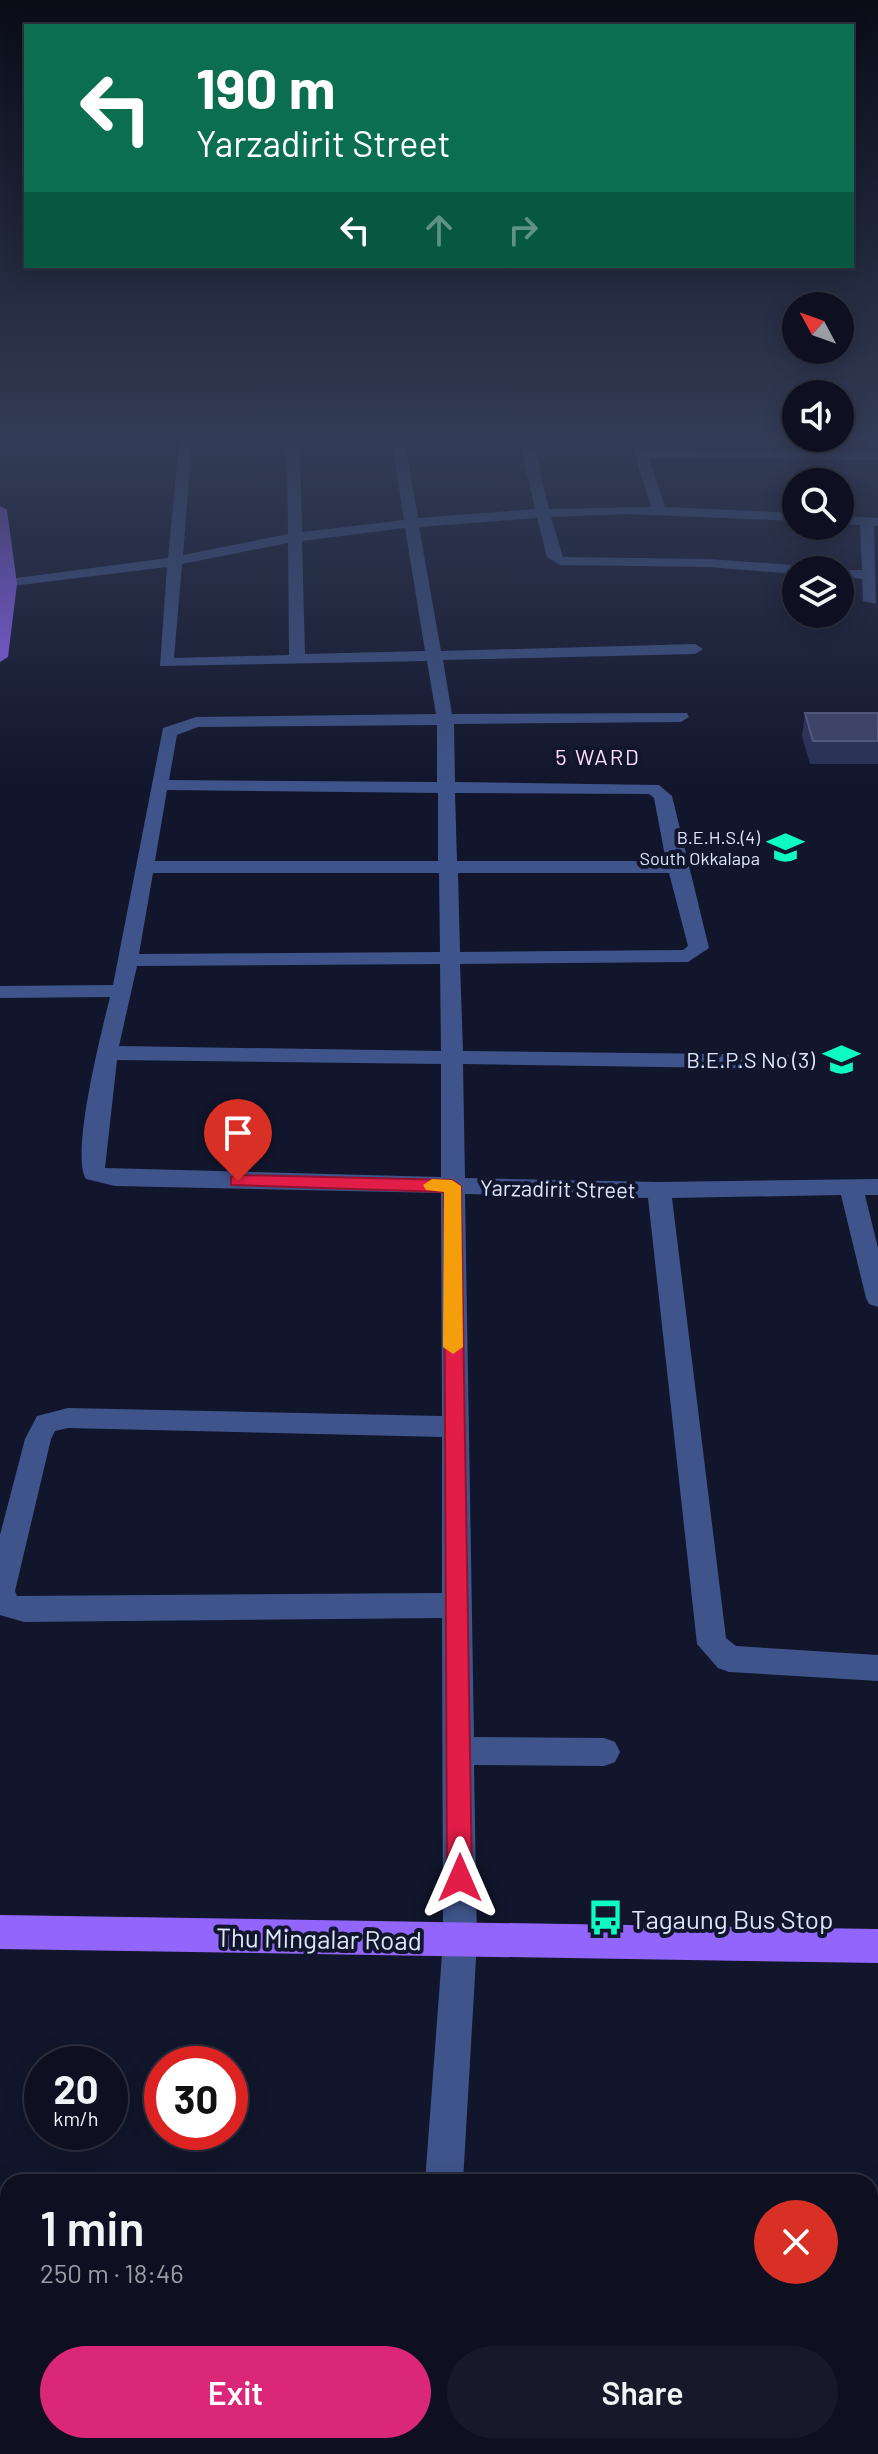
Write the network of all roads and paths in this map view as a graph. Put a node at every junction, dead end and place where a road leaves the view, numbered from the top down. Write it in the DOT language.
graph roads {
  1 [pos="6,557"];
  2 [pos="175,557"];
  3 [pos="197,557"];
  4 [pos="295,557"];
  5 [pos="418,557"];
  6 [pos="554,557"];
  7 [pos="871,557"];
  8 [pos="175,561"];
  9 [pos="782,568"];
  10 [pos="854,573"];
  11 [pos="870,575"];
  12 [pos="9,584"];
  13 [pos="871,601"];
  14 [pos="4,607"];
  15 [pos="695,649"];
  16 [pos="434,656"];
  17 [pos="0,657"];
  18 [pos="297,659"];
  19 [pos="681,717"];
  20 [pos="445,720"];
  21 [pos="160,785"];
  22 [pos="446,786"];
  23 [pos="447,865"];
  24 [pos="145,867"];
  25 [pos="677,867"];
  26 [pos="449,959"];
  27 [pos="128,960"];
  28 [pos="122,991"];
  29 [pos="0,992"];
  30 [pos="107,1053"];
  31 [pos="452,1059"];
  32 [pos="804,1062"];
  33 [pos="452,1186"];
  34 [pos="851,1187"];
  35 [pos="878,1187"];
  36 [pos="659,1190"];
  37 [pos="878,1298"];
  38 [pos="453,1427"];
  39 [pos="0,1592"];
  40 [pos="456,1605"];
  41 [pos="878,1668"];
  42 [pos="459,1751"];
  43 [pos="604,1752"];
  44 [pos="0,1932"];
  45 [pos="460,1941"];
  46 [pos="878,1946"];
  47 [pos="445,2174"];
  1 -- 12 [label="main road"];
  2 -- 8 [label="street"];
  3 -- 8 [label="street"];
  4 -- 18 [label="street"];
  5 -- 16 [label="street"];
  6 -- 9 [label="street"];
  7 -- 11 [label="street"];
  8 -- 12 [label="street"];
  8 -- 18 [label="street"];
  10 -- 11 [label="street"];
  11 -- 13 [label="street"];
  12 -- 14 [label="main road"];
  14 -- 17 [label="main road"];
  15 -- 16 [label="street"];
  16 -- 18 [label="street"];
  16 -- 20 [label="street"];
  19 -- 20 [label="street"];
  20 -- 21 [label="street"];
  20 -- 22 [label="street"];
  21 -- 22 [label="street"];
  21 -- 24 [label="street"];
  22 -- 23 [label="street"];
  22 -- 25 [label="street"];
  23 -- 24 [label="street"];
  23 -- 25 [label="street"];
  23 -- 26 [label="street"];
  24 -- 27 [label="street"];
  25 -- 26 [label="street"];
  26 -- 27 [label="street"];
  26 -- 31 [label="street"];
  27 -- 28 [label="street"];
  28 -- 29 [label="street"];
  28 -- 30 [label="street"];
  30 -- 31 [label="street"];
  30 -- 33 [label="street, Yarzadirit Street"];
  31 -- 32 [label="street"];
  31 -- 33 [label="street"];
  33 -- 36 [label="street, Yarzadirit Street"];
  33 -- 38 [label="street"];
  34 -- 35 [label="street, Yarzadirit Street"];
  34 -- 36 [label="street, Yarzadirit Street"];
  34 -- 37 [label="street"];
  36 -- 41 [label="street"];
  38 -- 39 [label="street"];
  38 -- 40 [label="street"];
  39 -- 40 [label="street"];
  40 -- 42 [label="street"];
  42 -- 43 [label="street"];
  42 -- 45 [label="street"];
  44 -- 45 [label="main road, Thu Mingalar Road"];
  45 -- 46 [label="main road, Thu Mingalar Road"];
  45 -- 47 [label="street"];
}
